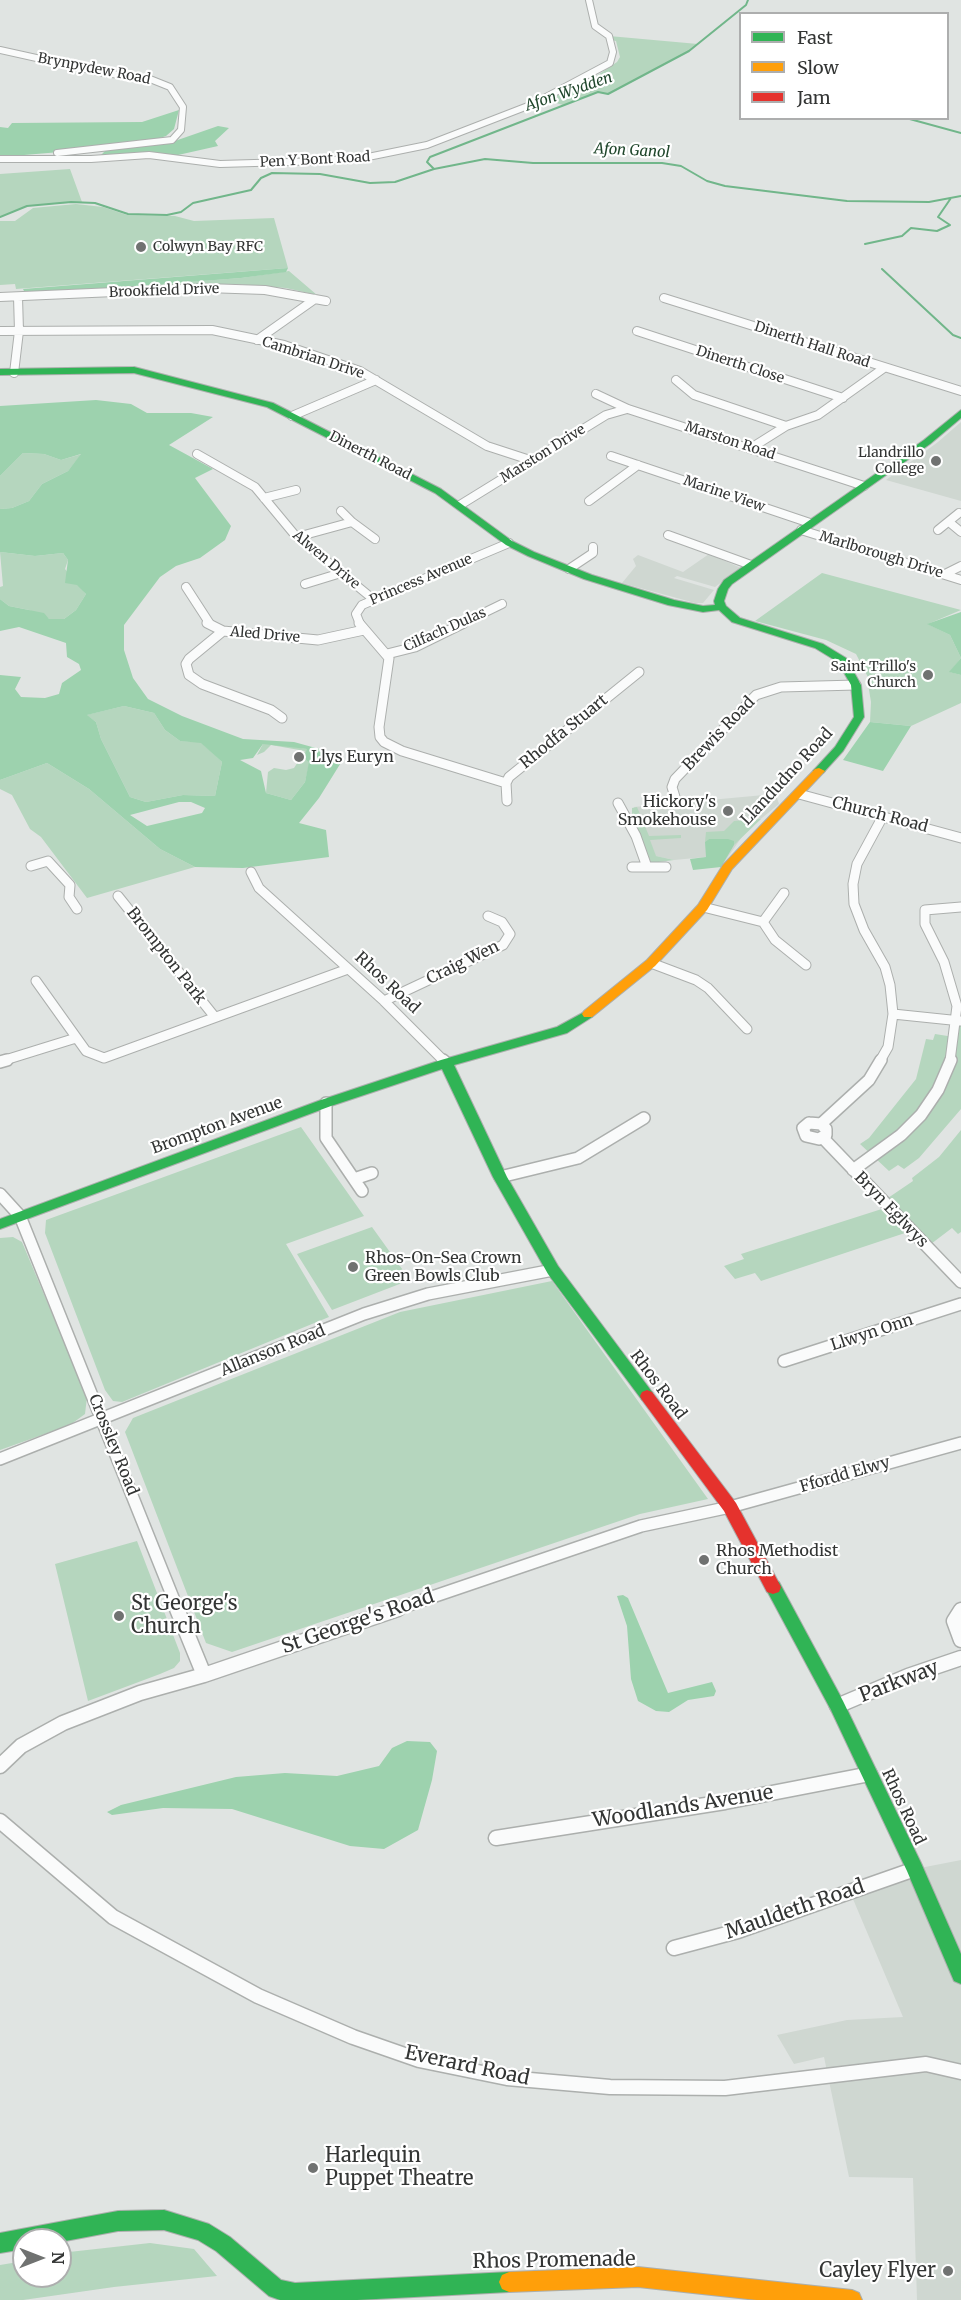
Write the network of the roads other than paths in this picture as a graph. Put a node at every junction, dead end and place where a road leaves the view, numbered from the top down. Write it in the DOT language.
graph roads {
  1 [pos="589,0"];
  2 [pos="0,50"];
  3 [pos="0,158"];
  4 [pos="0,297"];
  5 [pos="18,297"];
  6 [pos="315,298"];
  7 [pos="664,298"];
  8 [pos="326,301"];
  9 [pos="0,331"];
  10 [pos="19,331"];
  11 [pos="637,331"];
  12 [pos="257,339"];
  13 [pos="884,368"];
  14 [pos="7,373"];
  15 [pos="376,380"];
  16 [pos="676,380"];
  17 [pos="961,391"];
  18 [pos="596,394"];
  19 [pos="843,398"];
  20 [pos="628,408"];
  21 [pos="961,413"];
  22 [pos="292,416"];
  23 [pos="786,426"];
  24 [pos="751,448"];
  25 [pos="197,454"];
  26 [pos="611,456"];
  27 [pos="533,461"];
  28 [pos="638,465"];
  29 [pos="864,486"];
  30 [pos="296,490"];
  31 [pos="264,498"];
  32 [pos="589,501"];
  33 [pos="460,505"];
  34 [pos="341,512"];
  35 [pos="959,513"];
  36 [pos="352,522"];
  37 [pos="949,522"];
  38 [pos="806,527"];
  39 [pos="938,530"];
  40 [pos="961,532"];
  41 [pos="668,534"];
  42 [pos="297,537"];
  43 [pos="375,539"];
  44 [pos="509,543"];
  45 [pos="592,546"];
  46 [pos="751,565"];
  47 [pos="961,566"];
  48 [pos="569,569"];
  49 [pos="341,573"];
  50 [pos="945,574"];
  51 [pos="961,579"];
  52 [pos="305,584"];
  53 [pos="186,588"];
  54 [pos="373,599"];
  55 [pos="721,607"];
  56 [pos="511,613"];
  57 [pos="364,630"];
  58 [pos="223,631"];
  59 [pos="387,654"];
  60 [pos="639,672"];
  61 [pos="856,685"];
  62 [pos="282,718"];
  63 [pos="506,783"];
  64 [pos="799,794"];
  65 [pos="675,797"];
  66 [pos="507,801"];
  67 [pos="618,803"];
  68 [pos="883,816"];
  69 [pos="961,838"];
  70 [pos="31,866"];
  71 [pos="632,867"];
  72 [pos="647,867"];
  73 [pos="666,867"];
  74 [pos="251,872"];
  75 [pos="784,893"];
  76 [pos="118,896"];
  77 [pos="703,907"];
  78 [pos="961,907"];
  79 [pos="76,909"];
  80 [pos="488,916"];
  81 [pos="763,922"];
  82 [pos="651,963"];
  83 [pos="806,964"];
  84 [pos="348,969"];
  85 [pos="36,981"];
  86 [pos="384,1001"];
  87 [pos="893,1014"];
  88 [pos="214,1016"];
  89 [pos="959,1020"];
  90 [pos="747,1029"];
  91 [pos="76,1038"];
  92 [pos="0,1062"];
  93 [pos="446,1063"];
  94 [pos="326,1103"];
  95 [pos="644,1118"];
  96 [pos="821,1124"];
  97 [pos="822,1137"];
  98 [pos="853,1170"];
  99 [pos="372,1173"];
  100 [pos="501,1177"];
  101 [pos="354,1179"];
  102 [pos="362,1191"];
  103 [pos="0,1194"];
  104 [pos="20,1216"];
  105 [pos="0,1224"];
  106 [pos="553,1270"];
  107 [pos="961,1282"];
  108 [pos="961,1304"];
  109 [pos="784,1361"];
  110 [pos="102,1418"];
  111 [pos="961,1443"];
  112 [pos="0,1459"];
  113 [pos="730,1508"];
  114 [pos="961,1610"];
  115 [pos="961,1640"];
  116 [pos="961,1658"];
  117 [pos="204,1675"];
  118 [pos="837,1706"];
  119 [pos="0,1766"];
  120 [pos="870,1774"];
  121 [pos="0,1821"];
  122 [pos="496,1838"];
  123 [pos="915,1869"];
  124 [pos="674,1948"];
  125 [pos="957,1954"];
  126 [pos="961,1975"];
  127 [pos="961,2072"];
  128 [pos="0,2243"];
  129 [pos="852,2300"];
  1 -- 3 [label="street, Pen Y Bont Road"];
  2 -- 3 [label="street, Brynpydew Road"];
  4 -- 5 [label="street, Brookfield Drive"];
  5 -- 6 [label="street, Brookfield Drive"];
  5 -- 10 [label="street"];
  6 -- 8 [label="street, Brookfield Drive"];
  6 -- 12 [label="street"];
  7 -- 13 [label="street, Dinerth Hall Road"];
  9 -- 10 [label="street, Cambrian Drive"];
  10 -- 12 [label="street, Cambrian Drive"];
  10 -- 14 [label="street"];
  11 -- 19 [label="street, Dinerth Close"];
  12 -- 15 [label="street, Cambrian Drive"];
  13 -- 17 [label="street, Dinerth Hall Road"];
  13 -- 19 [label="street"];
  14 -- 22 [label="main road, Dinerth Road"];
  15 -- 22 [label="street"];
  15 -- 27 [label="street, Cambrian Drive"];
  16 -- 23 [label="street"];
  18 -- 20 [label="street, Marston Road"];
  19 -- 23 [label="street"];
  20 -- 24 [label="street, Marston Road"];
  20 -- 27 [label="street, Marston Drive"];
  21 -- 29 [label="main road"];
  22 -- 33 [label="main road, Dinerth Road"];
  23 -- 24 [label="street"];
  24 -- 29 [label="street, Marston Road"];
  25 -- 31 [label="street, Alwen Drive"];
  26 -- 28 [label="street, Marine View"];
  27 -- 33 [label="street, Marston Drive"];
  28 -- 32 [label="street"];
  28 -- 38 [label="street, Marine View"];
  29 -- 38 [label="main road"];
  30 -- 31 [label="street"];
  31 -- 42 [label="street, Alwen Drive"];
  33 -- 44 [label="main road, Dinerth Road"];
  34 -- 36 [label="street"];
  35 -- 37 [label="street"];
  36 -- 42 [label="street"];
  36 -- 43 [label="street"];
  37 -- 39 [label="street"];
  37 -- 40 [label="street"];
  38 -- 46 [label="main road"];
  38 -- 50 [label="street, Marlborough Drive"];
  41 -- 46 [label="street"];
  42 -- 49 [label="street, Alwen Drive"];
  44 -- 48 [label="main road, Dinerth Road"];
  44 -- 54 [label="street, Princess Avenue"];
  45 -- 48 [label="street"];
  46 -- 55 [label="main road"];
  47 -- 50 [label="street"];
  48 -- 55 [label="main road, Dinerth Road"];
  49 -- 52 [label="street"];
  49 -- 54 [label="street, Alwen Drive"];
  50 -- 51 [label="street, Marlborough Drive"];
  53 -- 58 [label="street, Aled Drive"];
  54 -- 57 [label="street, Princess Avenue"];
  55 -- 61 [label="main road, Llandudno Road"];
  56 -- 59 [label="street, Cilfach Dulas"];
  57 -- 58 [label="street, Aled Drive"];
  57 -- 59 [label="street, Princess Avenue"];
  58 -- 62 [label="street"];
  59 -- 63 [label="street"];
  60 -- 63 [label="street, Rhodfa Stuart"];
  61 -- 64 [label="main road, Llandudno Road"];
  61 -- 65 [label="street, Brewis Road"];
  63 -- 66 [label="street, Rhodfa Stuart"];
  64 -- 68 [label="street, Church Road"];
  64 -- 77 [label="main road, Llandudno Road"];
  67 -- 72 [label="street"];
  68 -- 69 [label="street, Church Road"];
  68 -- 87 [label="street"];
  70 -- 79 [label="street"];
  71 -- 72 [label="street"];
  72 -- 73 [label="street"];
  74 -- 84 [label="street, Rhos Road"];
  75 -- 81 [label="street"];
  76 -- 88 [label="street, Brompton Park"];
  77 -- 81 [label="street"];
  77 -- 82 [label="main road, Llandudno Road"];
  78 -- 89 [label="street"];
  80 -- 86 [label="street, Craig Wen"];
  81 -- 83 [label="street"];
  82 -- 90 [label="street"];
  82 -- 93 [label="main road, Llandudno Road"];
  84 -- 86 [label="street, Rhos Road"];
  84 -- 88 [label="street, Brompton Park"];
  85 -- 91 [label="street, Brompton Park"];
  86 -- 93 [label="street, Rhos Road"];
  87 -- 89 [label="street"];
  87 -- 96 [label="street"];
  88 -- 91 [label="street, Brompton Park"];
  89 -- 98 [label="street"];
  91 -- 92 [label="street"];
  93 -- 94 [label="main road, Brompton Avenue"];
  93 -- 100 [label="main road, Rhos Road"];
  94 -- 101 [label="street"];
  94 -- 104 [label="main road, Brompton Avenue"];
  95 -- 100 [label="street"];
  96 -- 97 [label="street"];
  96 -- 97 [label="street, Bryn Eglwys"];
  97 -- 98 [label="street, Bryn Eglwys"];
  98 -- 107 [label="street, Bryn Eglwys"];
  99 -- 101 [label="street"];
  100 -- 106 [label="main road, Rhos Road"];
  101 -- 102 [label="street"];
  103 -- 104 [label="street"];
  104 -- 105 [label="main road, Brompton Avenue"];
  104 -- 110 [label="street, Crossley Road"];
  106 -- 110 [label="street, Allanson Road"];
  106 -- 113 [label="main road, Rhos Road"];
  108 -- 109 [label="street, Llwyn Onn"];
  110 -- 112 [label="street, Allanson Road"];
  110 -- 117 [label="street, Crossley Road"];
  111 -- 113 [label="street, Ffordd Elwy"];
  113 -- 117 [label="street, St George's Road"];
  113 -- 118 [label="main road, Rhos Road"];
  114 -- 115 [label="street"];
  116 -- 118 [label="street, Parkway"];
  117 -- 119 [label="street, St George's Road"];
  118 -- 120 [label="main road, Rhos Road"];
  120 -- 122 [label="street, Woodlands Avenue"];
  120 -- 123 [label="main road, Rhos Road"];
  121 -- 127 [label="street, Everard Road"];
  123 -- 124 [label="street, Mauldeth Road"];
  123 -- 125 [label="main road, Rhos Road"];
  125 -- 126 [label="main road, Rhos Road"];
  128 -- 129 [label="main road, Rhos Promenade"];
}
